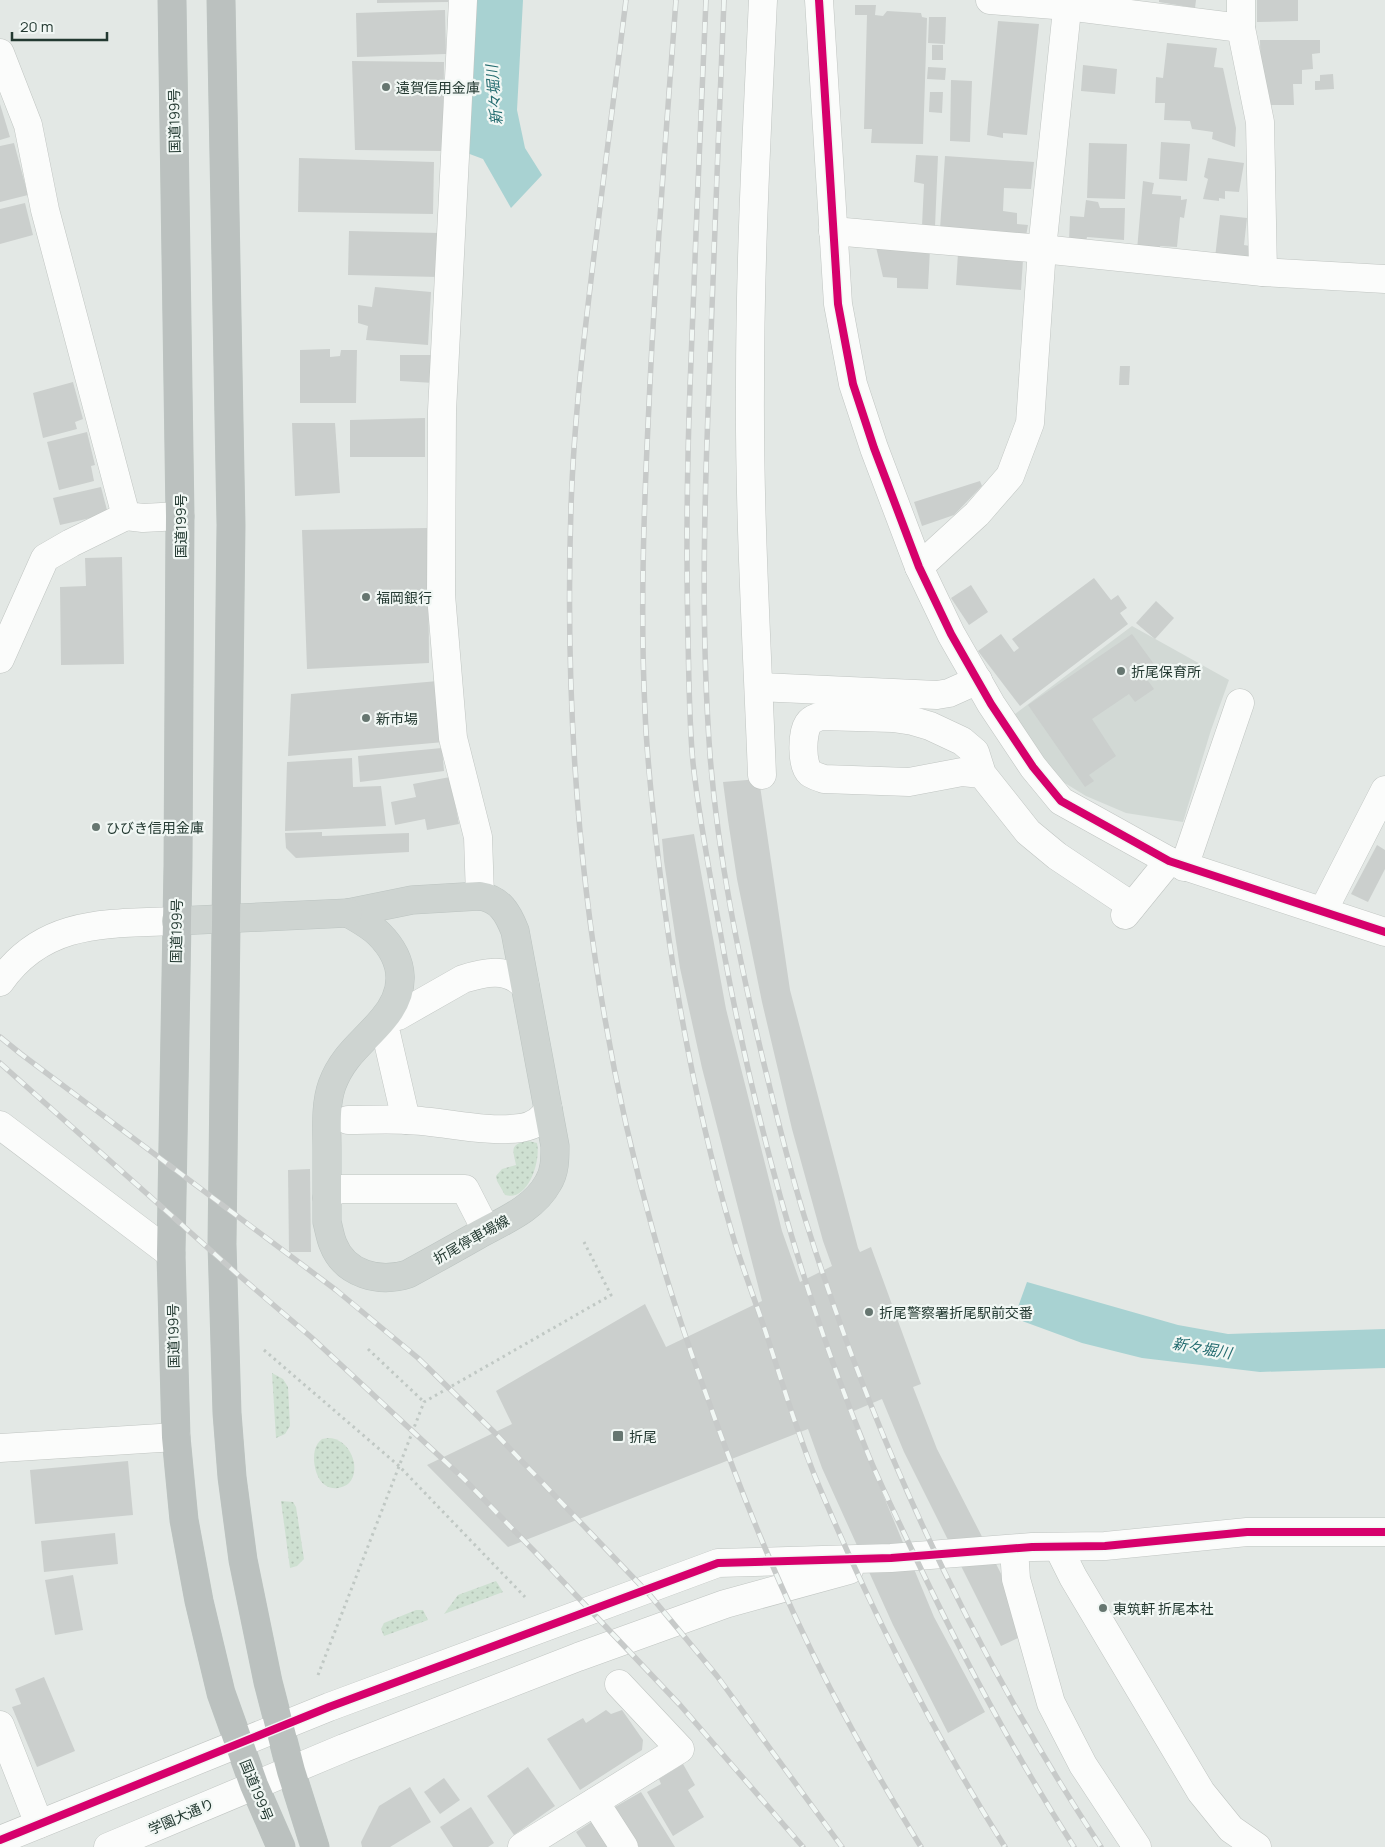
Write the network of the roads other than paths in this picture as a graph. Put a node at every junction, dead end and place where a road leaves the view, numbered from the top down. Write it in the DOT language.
graph roads {
  1 [pos="172,0"];
  2 [pos="221,0"];
  3 [pos="464,0"];
  4 [pos="763,0"];
  5 [pos="818,0"];
  6 [pos="990,0"];
  7 [pos="1241,0"];
  8 [pos="1067,3"];
  9 [pos="1241,28"];
  10 [pos="0,53"];
  11 [pos="833,231"];
  12 [pos="1042,249"];
  13 [pos="1262,272"];
  14 [pos="1385,279"];
  15 [pos="126,516"];
  16 [pos="180,516"];
  17 [pos="919,567"];
  18 [pos="0,659"];
  19 [pos="978,680"];
  20 [pos="759,687"];
  21 [pos="1240,703"];
  22 [pos="762,774"];
  23 [pos="982,774"];
  24 [pos="1385,790"];
  25 [pos="1177,864"];
  26 [pos="480,896"];
  27 [pos="1323,911"];
  28 [pos="348,913"];
  29 [pos="225,919"];
  30 [pos="176,921"];
  31 [pos="1385,932"];
  32 [pos="0,982"];
  33 [pos="525,986"];
  34 [pos="382,1020"];
  35 [pos="548,1109"];
  36 [pos="348,1120"];
  37 [pos="406,1120"];
  38 [pos="0,1125"];
  39 [pos="326,1198"];
  40 [pos="486,1230"];
  41 [pos="171,1254"];
  42 [pos="176,1437"];
  43 [pos="0,1448"];
  44 [pos="1385,1532"];
  45 [pos="1058,1547"];
  46 [pos="1014,1549"];
  47 [pos="891,1558"];
  48 [pos="619,1684"];
  49 [pos="0,1725"];
  50 [pos="280,1726"];
  51 [pos="238,1742"];
  52 [pos="291,1771"];
  53 [pos="254,1785"];
  54 [pos="595,1802"];
  55 [pos="39,1824"];
  56 [pos="0,1840"];
  57 [pos="108,1847"];
  58 [pos="281,1847"];
  59 [pos="315,1847"];
  60 [pos="522,1847"];
  61 [pos="624,1847"];
  62 [pos="1137,1847"];
  63 [pos="1257,1847"];
  1 -- 16 [label="highway, 国道199号"];
  2 -- 29 [label="highway"];
  3 -- 26 [label="street"];
  4 -- 20 [label="street"];
  5 -- 11 [label="street"];
  6 -- 8 [label="street"];
  7 -- 9 [label="street"];
  8 -- 9 [label="street"];
  8 -- 12 [label="street"];
  9 -- 13 [label="street"];
  10 -- 15 [label="street"];
  11 -- 12 [label="street"];
  11 -- 17 [label="street"];
  12 -- 13 [label="street"];
  12 -- 17 [label="street"];
  13 -- 14 [label="street"];
  15 -- 16 [label="street"];
  15 -- 18 [label="street"];
  16 -- 30 [label="highway, 国道199号"];
  17 -- 19 [label="street"];
  19 -- 20 [label="street"];
  19 -- 25 [label="street"];
  20 -- 22 [label="street"];
  21 -- 25 [label="street"];
  23 -- 23 [label="street"];
  23 -- 25 [label="street"];
  24 -- 27 [label="street"];
  25 -- 27 [label="street"];
  26 -- 28 [label="main road, 折尾停車場線"];
  26 -- 33 [label="main road, 折尾停車場線"];
  27 -- 31 [label="street"];
  28 -- 29 [label="main road, 折尾停車場線"];
  28 -- 34 [label="main road, 折尾停車場線"];
  29 -- 30 [label="main road, 折尾停車場線"];
  29 -- 50 [label="highway"];
  30 -- 32 [label="street"];
  30 -- 41 [label="highway, 国道199号"];
  33 -- 34 [label="street"];
  33 -- 35 [label="main road, 折尾停車場線"];
  34 -- 37 [label="street"];
  34 -- 39 [label="main road, 折尾停車場線"];
  35 -- 37 [label="street"];
  35 -- 40 [label="main road, 折尾停車場線"];
  36 -- 37 [label="street"];
  38 -- 41 [label="street"];
  39 -- 40 [label="street"];
  39 -- 40 [label="main road, 折尾停車場線"];
  41 -- 42 [label="highway, 国道199号"];
  42 -- 43 [label="street"];
  42 -- 51 [label="highway, 国道199号"];
  44 -- 45 [label="street"];
  45 -- 46 [label="street"];
  45 -- 63 [label="street"];
  46 -- 47 [label="street"];
  46 -- 62 [label="street"];
  47 -- 50 [label="street"];
  47 -- 52 [label="street, 学園大通り"];
  48 -- 54 [label="street"];
  49 -- 55 [label="street"];
  50 -- 51 [label="street"];
  50 -- 52 [label="highway"];
  51 -- 53 [label="highway, 国道199号"];
  51 -- 55 [label="street"];
  52 -- 53 [label="street, 学園大通り"];
  52 -- 59 [label="highway"];
  53 -- 57 [label="street, 学園大通り"];
  53 -- 58 [label="highway, 国道199号"];
  54 -- 60 [label="street"];
  54 -- 61 [label="street"];
  55 -- 56 [label="street"];
}
